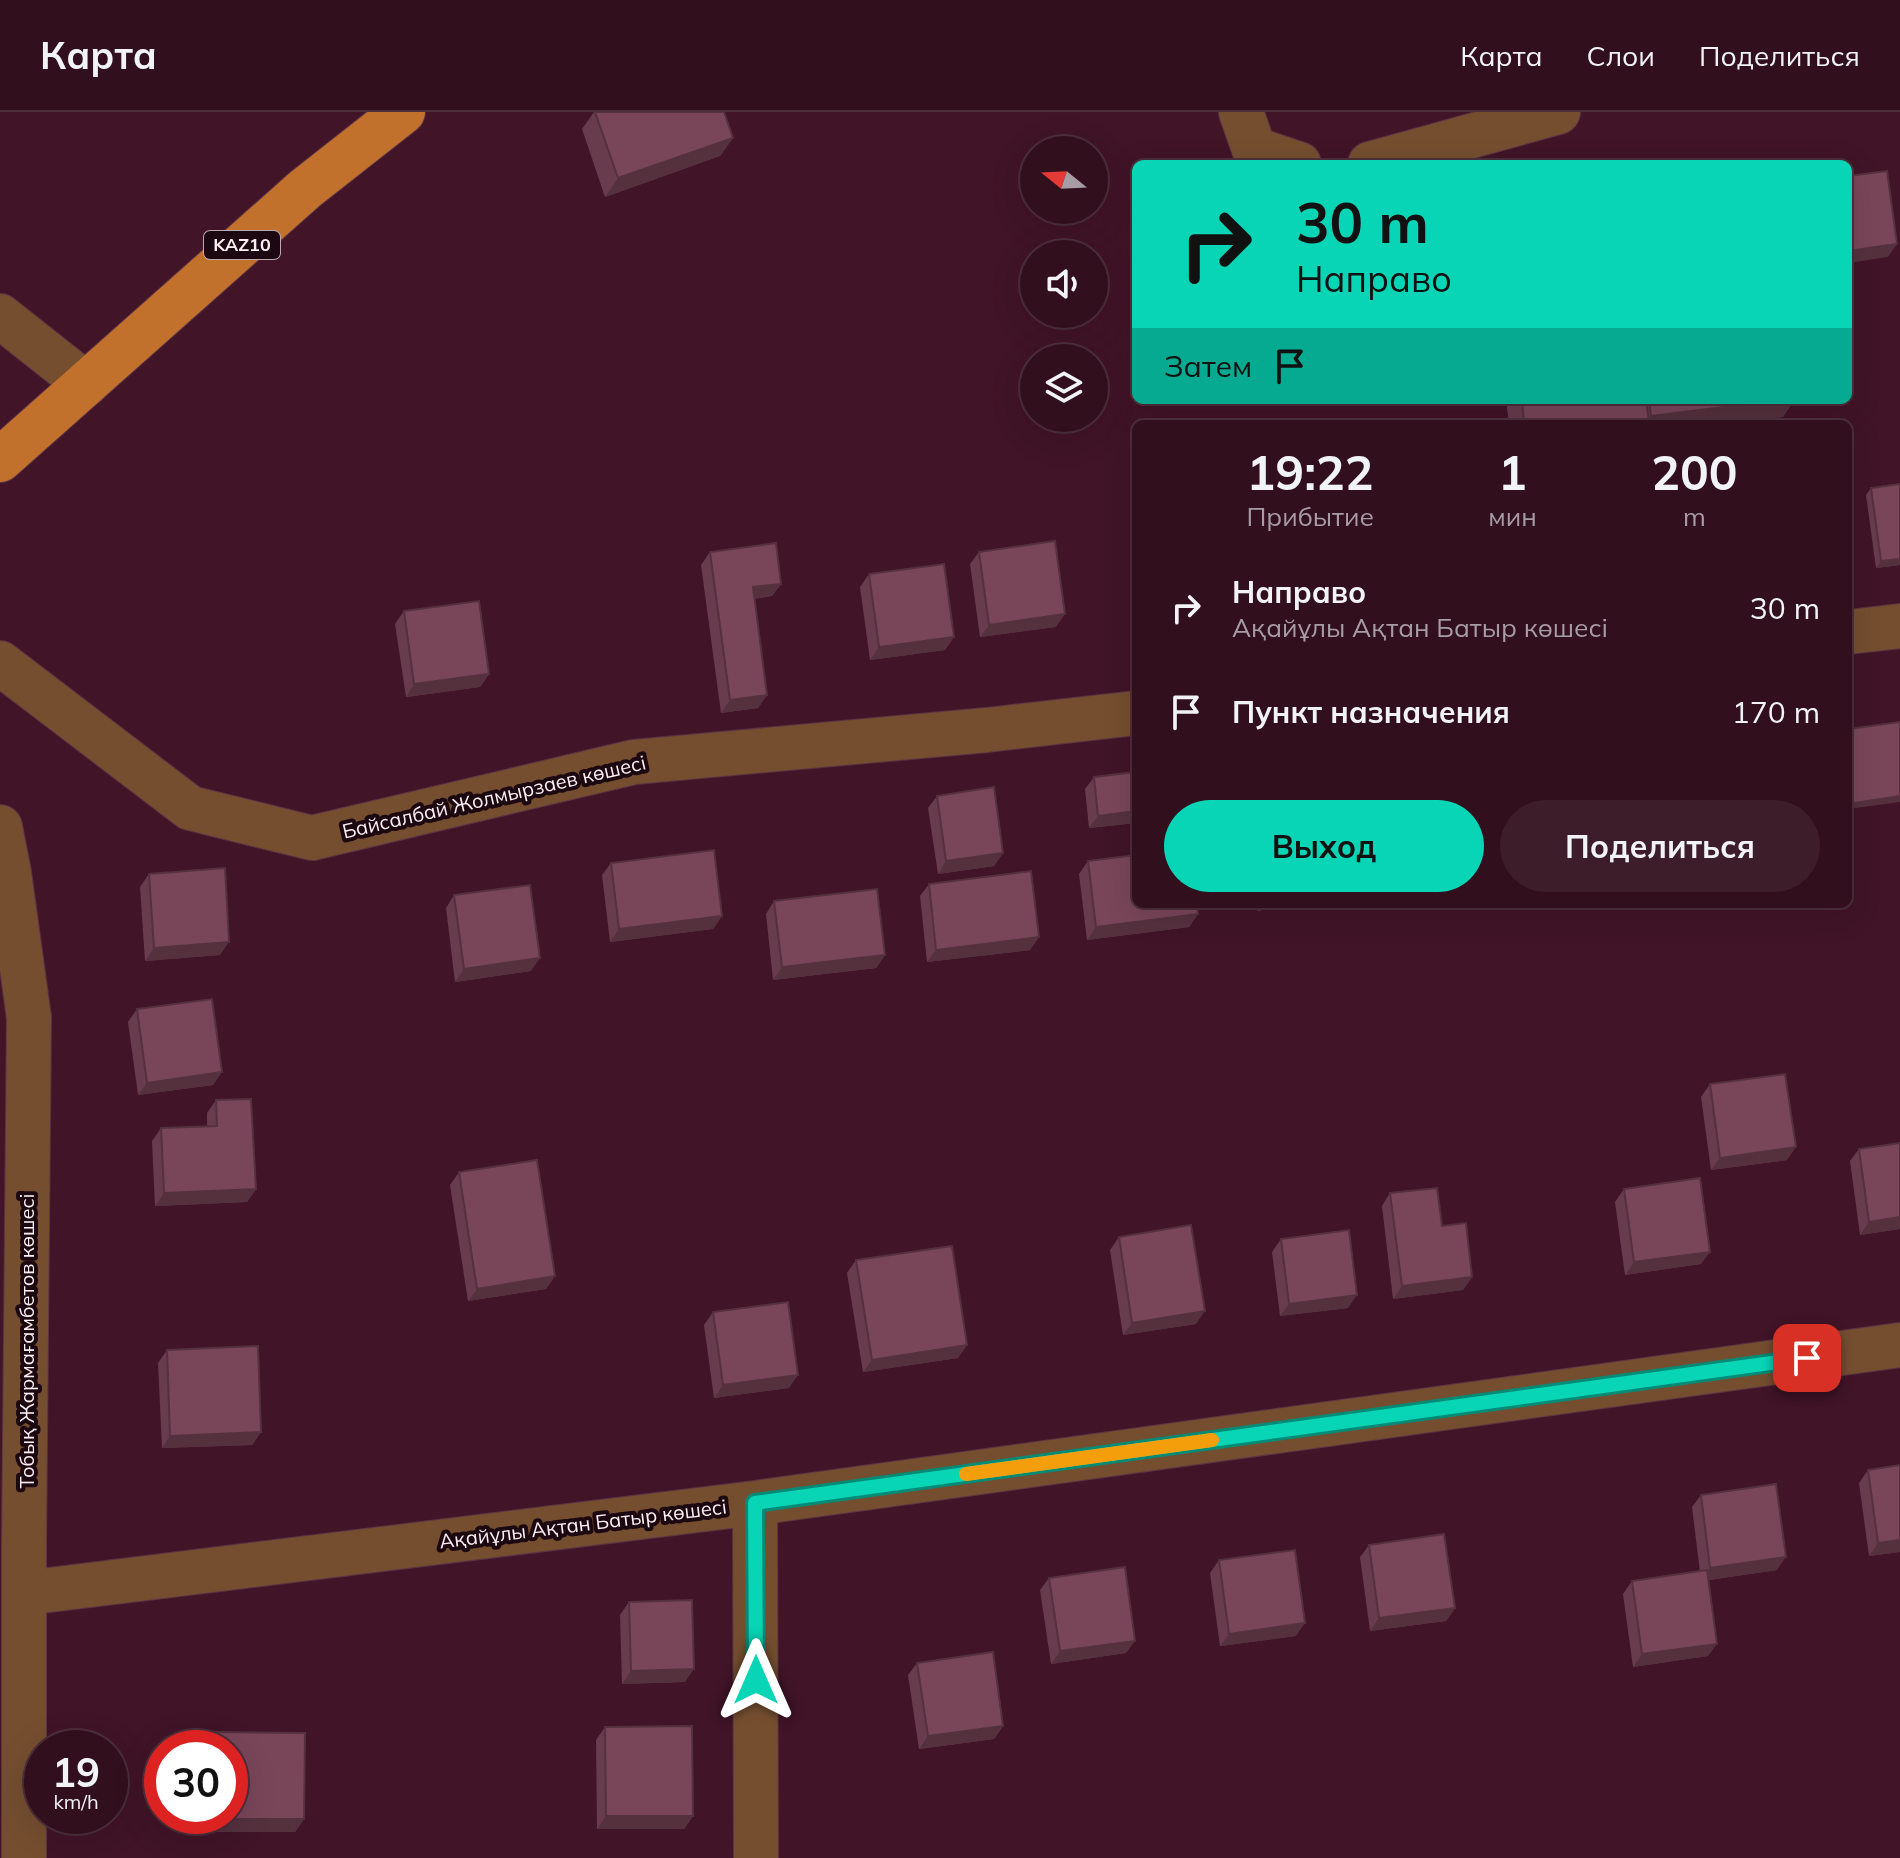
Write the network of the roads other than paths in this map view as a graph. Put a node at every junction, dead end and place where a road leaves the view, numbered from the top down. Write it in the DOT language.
graph roads {
  1 [pos="403,112"];
  2 [pos="1241,112"];
  3 [pos="1558,112"];
  4 [pos="1287,160"];
  5 [pos="1384,160"];
  6 [pos="0,316"];
  7 [pos="86,384"];
  8 [pos="14,448"];
  9 [pos="0,474"];
  10 [pos="1900,626"];
  11 [pos="1852,632"];
  12 [pos="0,663"];
  13 [pos="1132,713"];
  14 [pos="0,827"];
  15 [pos="1900,1345"];
  16 [pos="755,1503"];
  17 [pos="12,1545"];
  18 [pos="25,1593"];
  19 [pos="12,1646"];
  20 [pos="16,1856"];
  21 [pos="756,1858"];
  1 -- 7 [label="main road, KAZ10"];
  2 -- 4 [label="street"];
  3 -- 5 [label="street"];
  6 -- 7 [label="street"];
  7 -- 8 [label="main road, KAZ10"];
  8 -- 9 [label="main road, KAZ10"];
  10 -- 11 [label="street"];
  12 -- 13 [label="street, Байсалбай Жолмырзаев көшесі"];
  14 -- 17 [label="street, Тобық Жармағамбетов көшесі"];
  15 -- 16 [label="street, Ақайұлы Ақтан Батыр көшесі"];
  16 -- 18 [label="street, Ақайұлы Ақтан Батыр көшесі"];
  16 -- 21 [label="street"];
  17 -- 18 [label="street, Тобық Жармағамбетов көшесі"];
  18 -- 19 [label="street, Тобық Жармағамбетов көшесі"];
  19 -- 20 [label="street, Тобық Жармағамбетов көшесі"];
}
